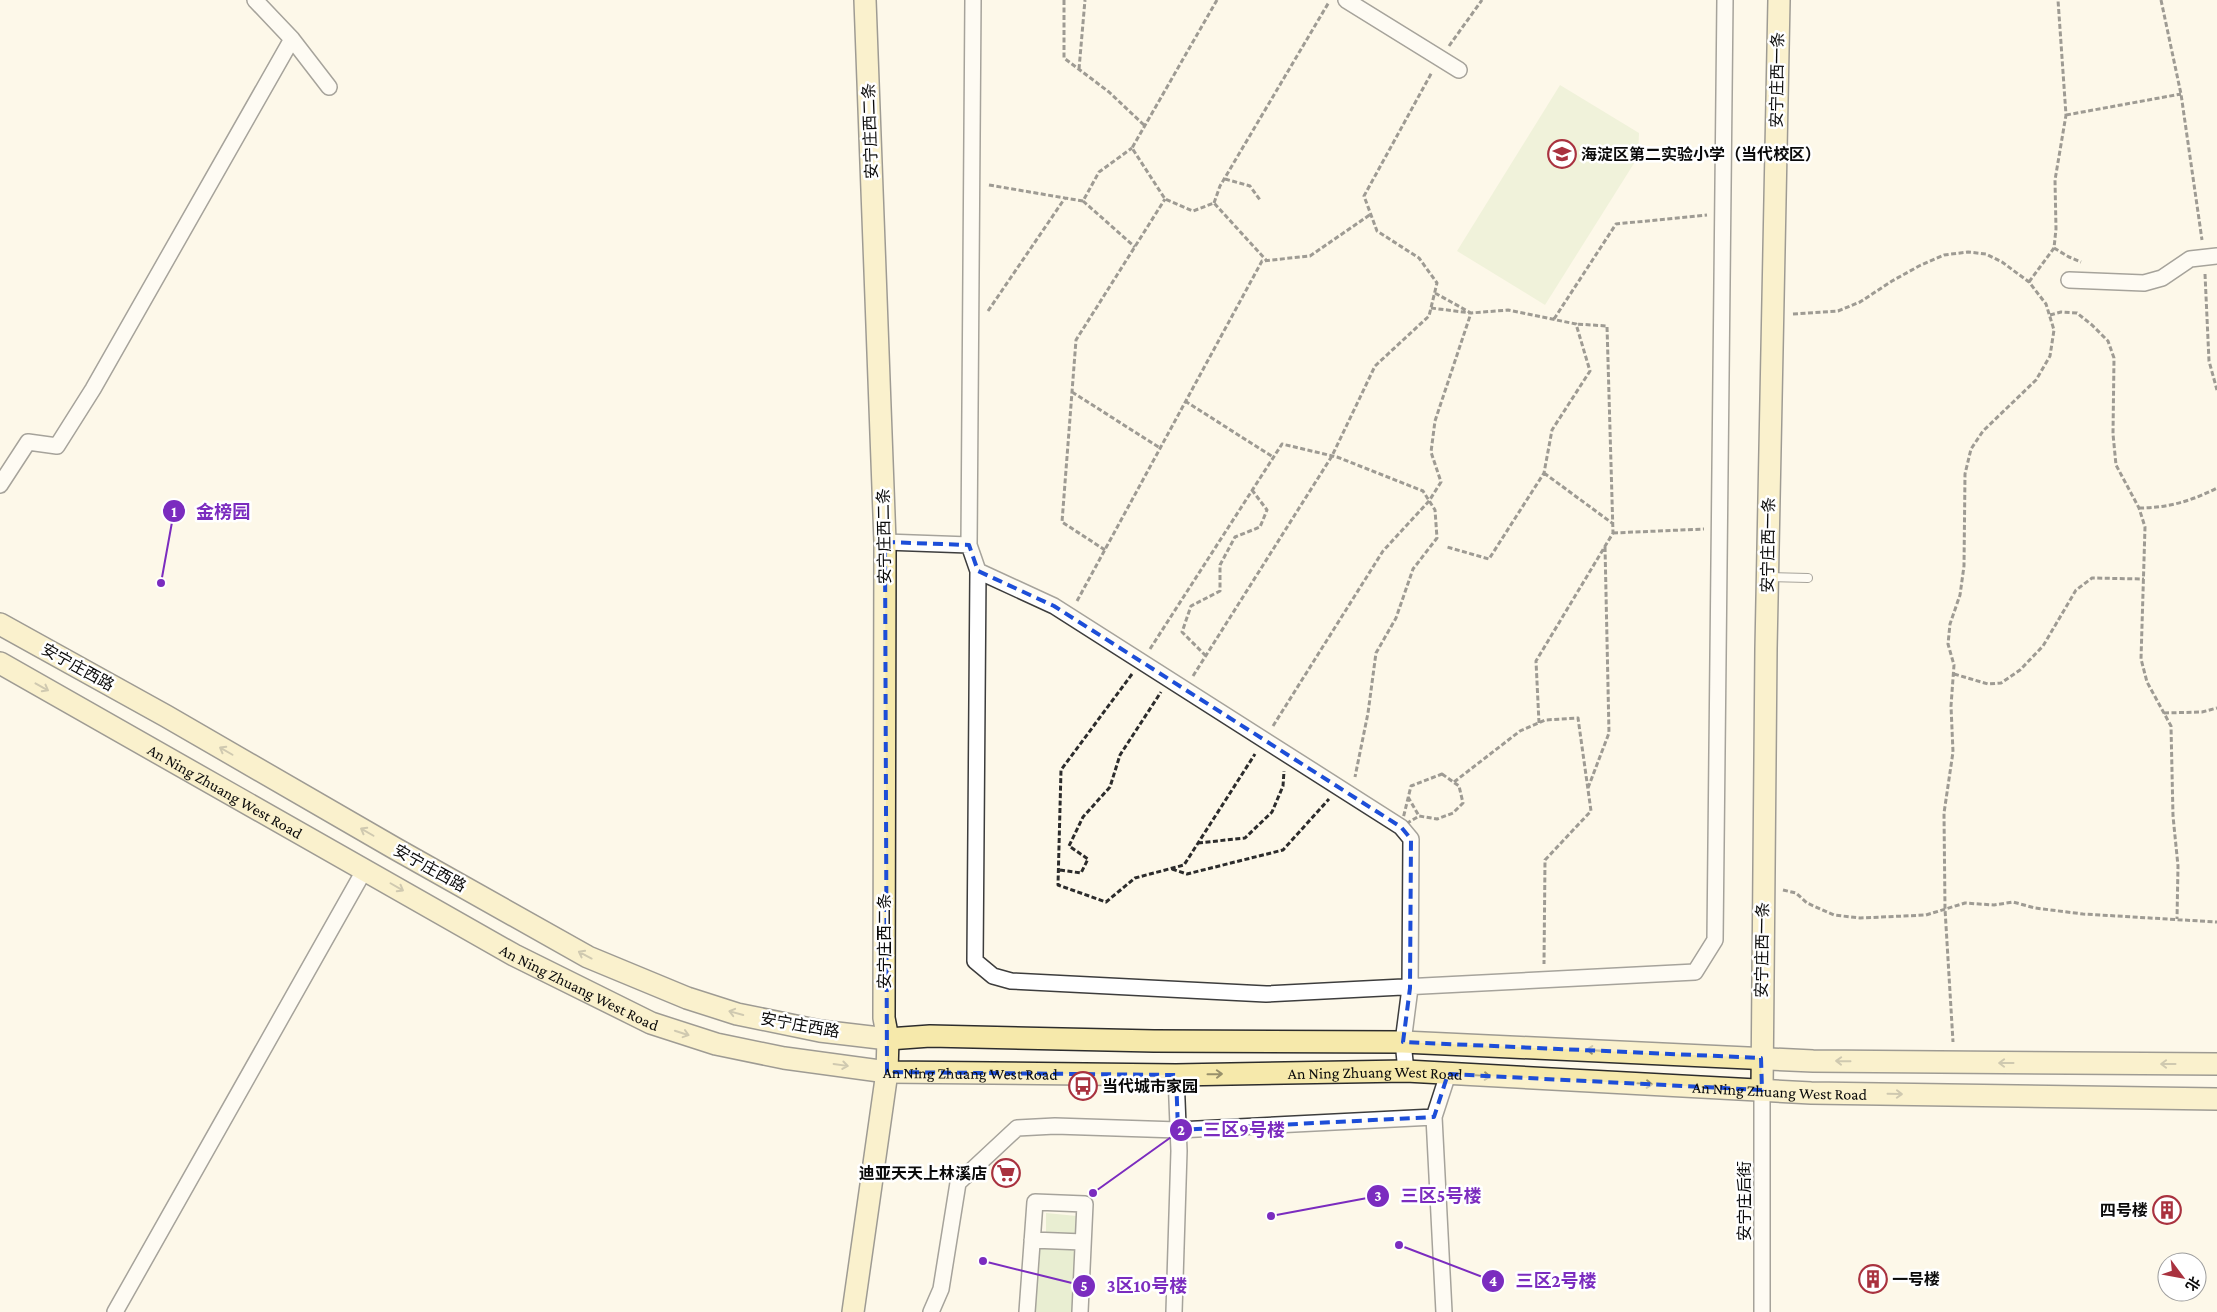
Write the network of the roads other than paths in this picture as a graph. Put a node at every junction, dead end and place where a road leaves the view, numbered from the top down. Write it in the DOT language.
graph roads {
  1 [pos="254,0"];
  2 [pos="865,0"];
  3 [pos="973,0"];
  4 [pos="1346,0"];
  5 [pos="1725,0"];
  6 [pos="1779,0"];
  7 [pos="292,39"];
  8 [pos="1459,70"];
  9 [pos="330,87"];
  10 [pos="2210,256"];
  11 [pos="2069,280"];
  12 [pos="0,484"];
  13 [pos="885,542"];
  14 [pos="969,545"];
  15 [pos="978,571"];
  16 [pos="1768,578"];
  17 [pos="1808,578"];
  18 [pos="0,624"];
  19 [pos="0,663"];
  20 [pos="365,868"];
  21 [pos="1410,988"];
  22 [pos="888,1039"];
  23 [pos="1404,1042"];
  24 [pos="1761,1058"];
  25 [pos="2217,1064"];
  26 [pos="1406,1071"];
  27 [pos="886,1072"];
  28 [pos="1176,1074"];
  29 [pos="1448,1074"];
  30 [pos="1762,1090"];
  31 [pos="2217,1099"];
  32 [pos="1434,1117"];
  33 [pos="1178,1130"];
  34 [pos="1032,1240"];
  35 [pos="1083,1242"];
  36 [pos="115,1312"];
  37 [pos="853,1312"];
  38 [pos="931,1312"];
  39 [pos="1027,1312"];
  40 [pos="1080,1312"];
  41 [pos="1174,1312"];
  42 [pos="1444,1312"];
  43 [pos="1762,1312"];
  1 -- 7 [label="street"];
  2 -- 13 [label="main road, 安宁庄西二条"];
  3 -- 14 [label="street"];
  4 -- 8 [label="street"];
  5 -- 21 [label="street"];
  6 -- 16 [label="main road, 安宁庄西一条"];
  7 -- 9 [label="street"];
  7 -- 12 [label="street"];
  10 -- 11 [label="street"];
  13 -- 14 [label="street"];
  13 -- 22 [label="main road, 安宁庄西二条"];
  14 -- 15 [label="street"];
  15 -- 21 [label="street"];
  15 -- 21 [label="street"];
  16 -- 17 [label="lane"];
  16 -- 24 [label="main road, 安宁庄西一条"];
  22 -- 18 [label="main road, 安宁庄西路, one-way"];
  19 -- 20 [label="main road, An Ning Zhuang West Road, one-way"];
  20 -- 27 [label="main road, An Ning Zhuang West Road, one-way"];
  20 -- 36 [label="street"];
  21 -- 23 [label="street"];
  22 -- 23 [label="main road, 安宁庄西路"];
  22 -- 27 [label="main road, 安宁庄西二条"];
  24 -- 23 [label="main road, 安宁庄西路, one-way"];
  23 -- 26 [label="street"];
  25 -- 24 [label="main road, 安宁庄西路, one-way"];
  24 -- 30 [label="main road, 安宁庄西一条"];
  28 -- 26 [label="main road, An Ning Zhuang West Road, one-way"];
  26 -- 29 [label="main road, An Ning Zhuang West Road"];
  27 -- 28 [label="main road, An Ning Zhuang West Road"];
  27 -- 37 [label="main road, 安宁庄西二条"];
  28 -- 33 [label="street"];
  29 -- 30 [label="main road, An Ning Zhuang West Road, one-way"];
  29 -- 32 [label="street"];
  30 -- 31 [label="main road, An Ning Zhuang West Road, one-way"];
  30 -- 43 [label="street, 安宁庄后街"];
  32 -- 33 [label="street"];
  32 -- 42 [label="street"];
  33 -- 38 [label="street"];
  33 -- 41 [label="street"];
  34 -- 35 [label="street"];
  34 -- 35 [label="street"];
  34 -- 39 [label="street"];
  35 -- 40 [label="street"];
}
